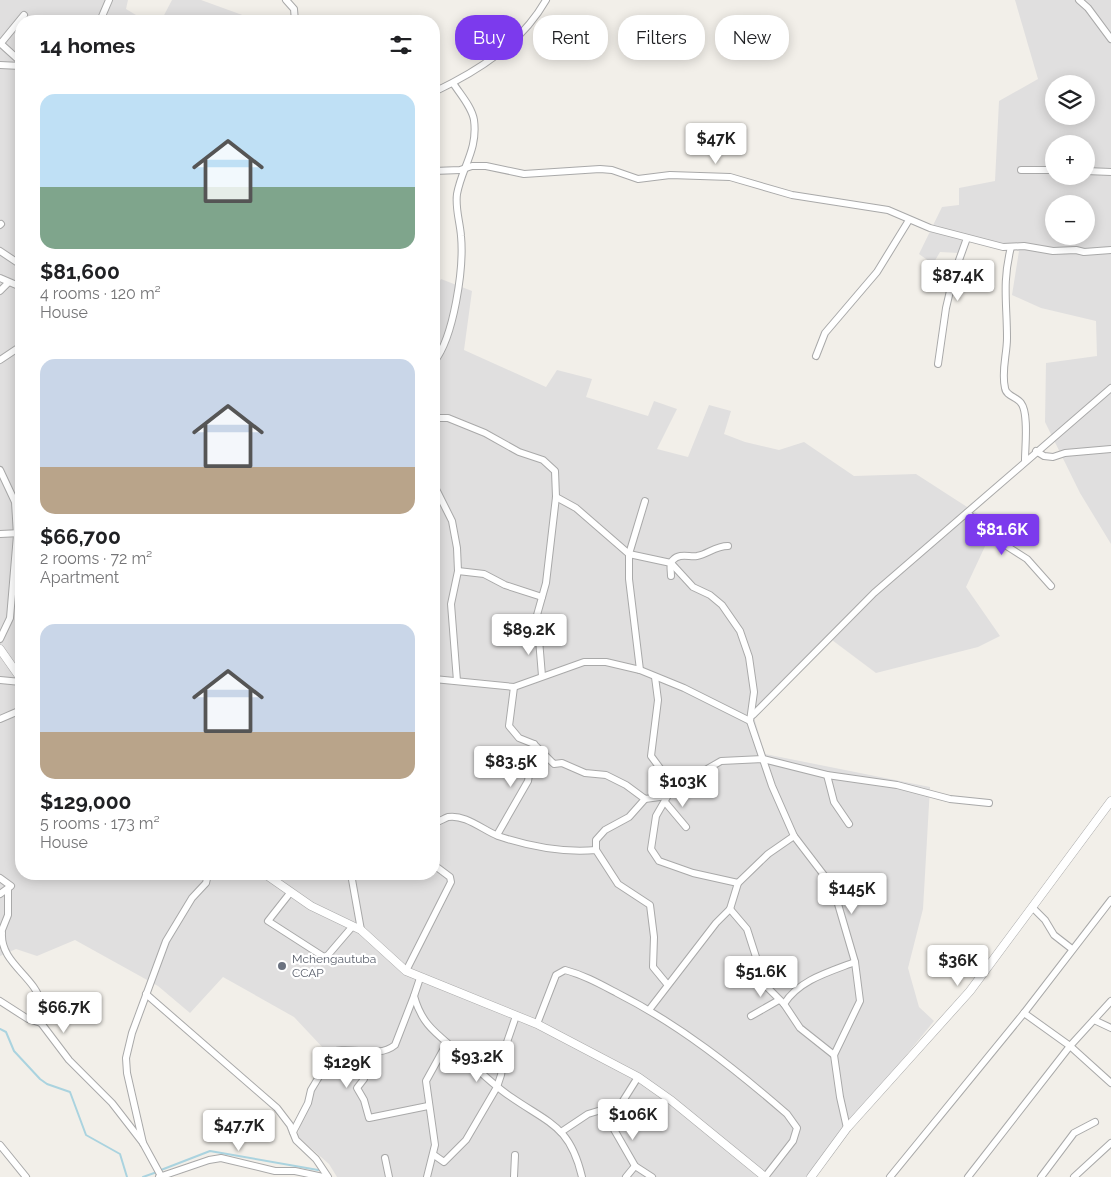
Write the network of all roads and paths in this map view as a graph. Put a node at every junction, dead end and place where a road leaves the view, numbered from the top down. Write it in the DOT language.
graph roads {
  1 [pos="109,0"];
  2 [pos="286,0"];
  3 [pos="546,0"];
  4 [pos="1079,0"];
  5 [pos="103,15"];
  6 [pos="294,15"];
  7 [pos="15,26"];
  8 [pos="1111,39"];
  9 [pos="0,43"];
  10 [pos="15,58"];
  11 [pos="15,65"];
  12 [pos="0,66"];
  13 [pos="453,83"];
  14 [pos="440,89"];
  15 [pos="466,168"];
  16 [pos="440,170"];
  17 [pos="1020,170"];
  18 [pos="1045,170"];
  19 [pos="1095,171"];
  20 [pos="1111,172"];
  21 [pos="909,220"];
  22 [pos="967,238"];
  23 [pos="1012,247"];
  24 [pos="1111,250"];
  25 [pos="0,251"];
  26 [pos="15,261"];
  27 [pos="0,278"];
  28 [pos="8,282"];
  29 [pos="15,285"];
  30 [pos="0,291"];
  31 [pos="15,350"];
  32 [pos="440,353"];
  33 [pos="816,356"];
  34 [pos="0,360"];
  35 [pos="938,364"];
  36 [pos="1111,388"];
  37 [pos="440,418"];
  38 [pos="1111,449"];
  39 [pos="1036,451"];
  40 [pos="1025,460"];
  41 [pos="0,470"];
  42 [pos="440,495"];
  43 [pos="556,497"];
  44 [pos="645,500"];
  45 [pos="15,502"];
  46 [pos="967,513"];
  47 [pos="0,534"];
  48 [pos="15,534"];
  49 [pos="728,546"];
  50 [pos="629,554"];
  51 [pos="671,563"];
  52 [pos="15,571"];
  53 [pos="458,571"];
  54 [pos="671,576"];
  55 [pos="1051,586"];
  56 [pos="542,597"];
  57 [pos="0,639"];
  58 [pos="0,649"];
  59 [pos="640,670"];
  60 [pos="15,671"];
  61 [pos="542,676"];
  62 [pos="655,677"];
  63 [pos="1,679"];
  64 [pos="15,680"];
  65 [pos="440,680"];
  66 [pos="457,681"];
  67 [pos="514,687"];
  68 [pos="15,713"];
  69 [pos="751,718"];
  70 [pos="0,719"];
  71 [pos="534,744"];
  72 [pos="763,759"];
  73 [pos="827,775"];
  74 [pos="671,790"];
  75 [pos="645,799"];
  76 [pos="666,799"];
  77 [pos="1111,801"];
  78 [pos="989,803"];
  79 [pos="440,820"];
  80 [pos="849,824"];
  81 [pos="686,827"];
  82 [pos="497,835"];
  83 [pos="794,836"];
  84 [pos="596,850"];
  85 [pos="440,870"];
  86 [pos="0,878"];
  87 [pos="207,880"];
  88 [pos="273,880"];
  89 [pos="352,880"];
  90 [pos="738,883"];
  91 [pos="8,888"];
  92 [pos="290,893"];
  93 [pos="0,894"];
  94 [pos="1111,900"];
  95 [pos="1033,908"];
  96 [pos="730,909"];
  97 [pos="352,927"];
  98 [pos="361,930"];
  99 [pos="1,934"];
  100 [pos="1072,949"];
  101 [pos="855,962"];
  102 [pos="406,970"];
  103 [pos="420,978"];
  104 [pos="667,984"];
  105 [pos="146,994"];
  106 [pos="414,996"];
  107 [pos="0,1001"];
  108 [pos="1111,1001"];
  109 [pos="782,1002"];
  110 [pos="649,1010"];
  111 [pos="1024,1013"];
  112 [pos="516,1016"];
  113 [pos="751,1016"];
  114 [pos="1094,1020"];
  115 [pos="41,1023"];
  116 [pos="537,1024"];
  117 [pos="1111,1028"];
  118 [pos="447,1043"];
  119 [pos="1070,1046"];
  120 [pos="362,1052"];
  121 [pos="834,1055"];
  122 [pos="638,1077"];
  123 [pos="1111,1083"];
  124 [pos="497,1086"];
  125 [pos="622,1104"];
  126 [pos="428,1106"];
  127 [pos="1095,1122"];
  128 [pos="847,1128"];
  129 [pos="293,1132"];
  130 [pos="561,1132"];
  131 [pos="143,1143"];
  132 [pos="1111,1143"];
  133 [pos="0,1145"];
  134 [pos="434,1154"];
  135 [pos="514,1155"];
  136 [pos="385,1158"];
  137 [pos="635,1166"];
  138 [pos="270,1174"];
  139 [pos="162,1176"];
  140 [pos="26,1177"];
  141 [pos="323,1177"];
  142 [pos="328,1177"];
  143 [pos="389,1177"];
  144 [pos="427,1177"];
  145 [pos="514,1177"];
  146 [pos="582,1177"];
  147 [pos="626,1177"];
  148 [pos="652,1177"];
  149 [pos="765,1177"];
  150 [pos="812,1177"];
  151 [pos="890,1177"];
  152 [pos="968,1177"];
  153 [pos="1041,1177"];
  154 [pos="1074,1177"];
  1 -- 5 [label="street"];
  2 -- 6 [label="street"];
  3 -- 13 [label="street"];
  4 -- 8 [label="street"];
  7 -- 9 [label="street"];
  9 -- 10 [label="street"];
  11 -- 12 [label="street"];
  13 -- 14 [label="street"];
  13 -- 15 [label="street"];
  15 -- 16 [label="street"];
  15 -- 21 [label="street"];
  15 -- 32 [label="street"];
  17 -- 18 [label="street"];
  19 -- 20 [label="street"];
  21 -- 22 [label="street"];
  21 -- 33 [label="street"];
  22 -- 23 [label="street"];
  22 -- 35 [label="street"];
  23 -- 24 [label="street"];
  23 -- 40 [label="street"];
  25 -- 26 [label="street"];
  27 -- 28 [label="street"];
  28 -- 29 [label="street"];
  28 -- 30 [label="street"];
  31 -- 34 [label="street"];
  36 -- 39 [label="street"];
  37 -- 43 [label="street"];
  38 -- 39 [label="street"];
  39 -- 40 [label="street"];
  40 -- 46 [label="street"];
  41 -- 45 [label="street"];
  42 -- 53 [label="street"];
  43 -- 50 [label="street"];
  43 -- 56 [label="street"];
  44 -- 50 [label="street"];
  46 -- 55 [label="street"];
  46 -- 69 [label="street"];
  47 -- 48 [label="street"];
  49 -- 51 [label="street"];
  50 -- 51 [label="street"];
  50 -- 59 [label="street"];
  51 -- 54 [label="street"];
  51 -- 69 [label="street"];
  52 -- 57 [label="street"];
  53 -- 56 [label="street"];
  53 -- 66 [label="street"];
  56 -- 61 [label="street"];
  58 -- 60 [label="street"];
  59 -- 61 [label="street"];
  59 -- 62 [label="street"];
  61 -- 67 [label="street"];
  62 -- 69 [label="street"];
  62 -- 74 [label="street"];
  63 -- 64 [label="street"];
  65 -- 66 [label="street"];
  66 -- 67 [label="street"];
  67 -- 71 [label="street"];
  68 -- 70 [label="street"];
  69 -- 72 [label="street"];
  71 -- 75 [label="street"];
  71 -- 82 [label="street"];
  72 -- 73 [label="street"];
  72 -- 74 [label="street"];
  72 -- 83 [label="street"];
  73 -- 78 [label="street"];
  73 -- 80 [label="street"];
  74 -- 76 [label="street"];
  75 -- 76 [label="street"];
  75 -- 84 [label="street"];
  76 -- 81 [label="street"];
  76 -- 90 [label="street"];
  77 -- 95 [label="street"];
  79 -- 82 [label="street"];
  82 -- 84 [label="street"];
  83 -- 90 [label="street"];
  83 -- 101 [label="street"];
  84 -- 104 [label="street"];
  85 -- 102 [label="street"];
  86 -- 91 [label="street"];
  87 -- 105 [label="street"];
  88 -- 92 [label="street"];
  89 -- 98 [label="street"];
  90 -- 96 [label="street"];
  91 -- 93 [label="street"];
  91 -- 99 [label="street"];
  92 -- 97 [label="street"];
  92 -- 97 [label="street"];
  94 -- 100 [label="street"];
  95 -- 100 [label="street"];
  95 -- 128 [label="street"];
  96 -- 104 [label="street"];
  96 -- 109 [label="street"];
  97 -- 98 [label="street"];
  98 -- 102 [label="street"];
  99 -- 115 [label="street"];
  100 -- 111 [label="street"];
  101 -- 109 [label="street"];
  101 -- 121 [label="street"];
  102 -- 103 [label="street"];
  103 -- 106 [label="street"];
  103 -- 112 [label="street"];
  104 -- 110 [label="street"];
  105 -- 129 [label="street"];
  105 -- 131 [label="street"];
  106 -- 118 [label="street"];
  106 -- 120 [label="street"];
  107 -- 115 [label="street"];
  108 -- 114 [label="street"];
  109 -- 113 [label="street"];
  109 -- 121 [label="street"];
  110 -- 116 [label="street"];
  110 -- 149 [label="street"];
  111 -- 119 [label="street"];
  111 -- 151 [label="street"];
  112 -- 116 [label="street"];
  112 -- 124 [label="street"];
  114 -- 117 [label="street"];
  114 -- 119 [label="street"];
  115 -- 131 [label="street"];
  116 -- 122 [label="street"];
  118 -- 124 [label="street"];
  118 -- 126 [label="street"];
  119 -- 123 [label="street"];
  119 -- 152 [label="street"];
  120 -- 126 [label="street"];
  120 -- 129 [label="street"];
  121 -- 128 [label="street"];
  122 -- 125 [label="street"];
  122 -- 149 [label="street"];
  124 -- 130 [label="street"];
  124 -- 134 [label="street"];
  125 -- 130 [label="street"];
  125 -- 137 [label="street"];
  126 -- 134 [label="street"];
  127 -- 153 [label="street"];
  128 -- 150 [label="street"];
  129 -- 142 [label="street"];
  130 -- 146 [label="street"];
  131 -- 139 [label="street"];
  132 -- 154 [label="street"];
  133 -- 140 [label="street"];
  134 -- 144 [label="street"];
  135 -- 145 [label="street"];
  136 -- 143 [label="street"];
  137 -- 147 [label="street"];
  137 -- 148 [label="street"];
  138 -- 139 [label="street"];
  138 -- 141 [label="street"];
}
